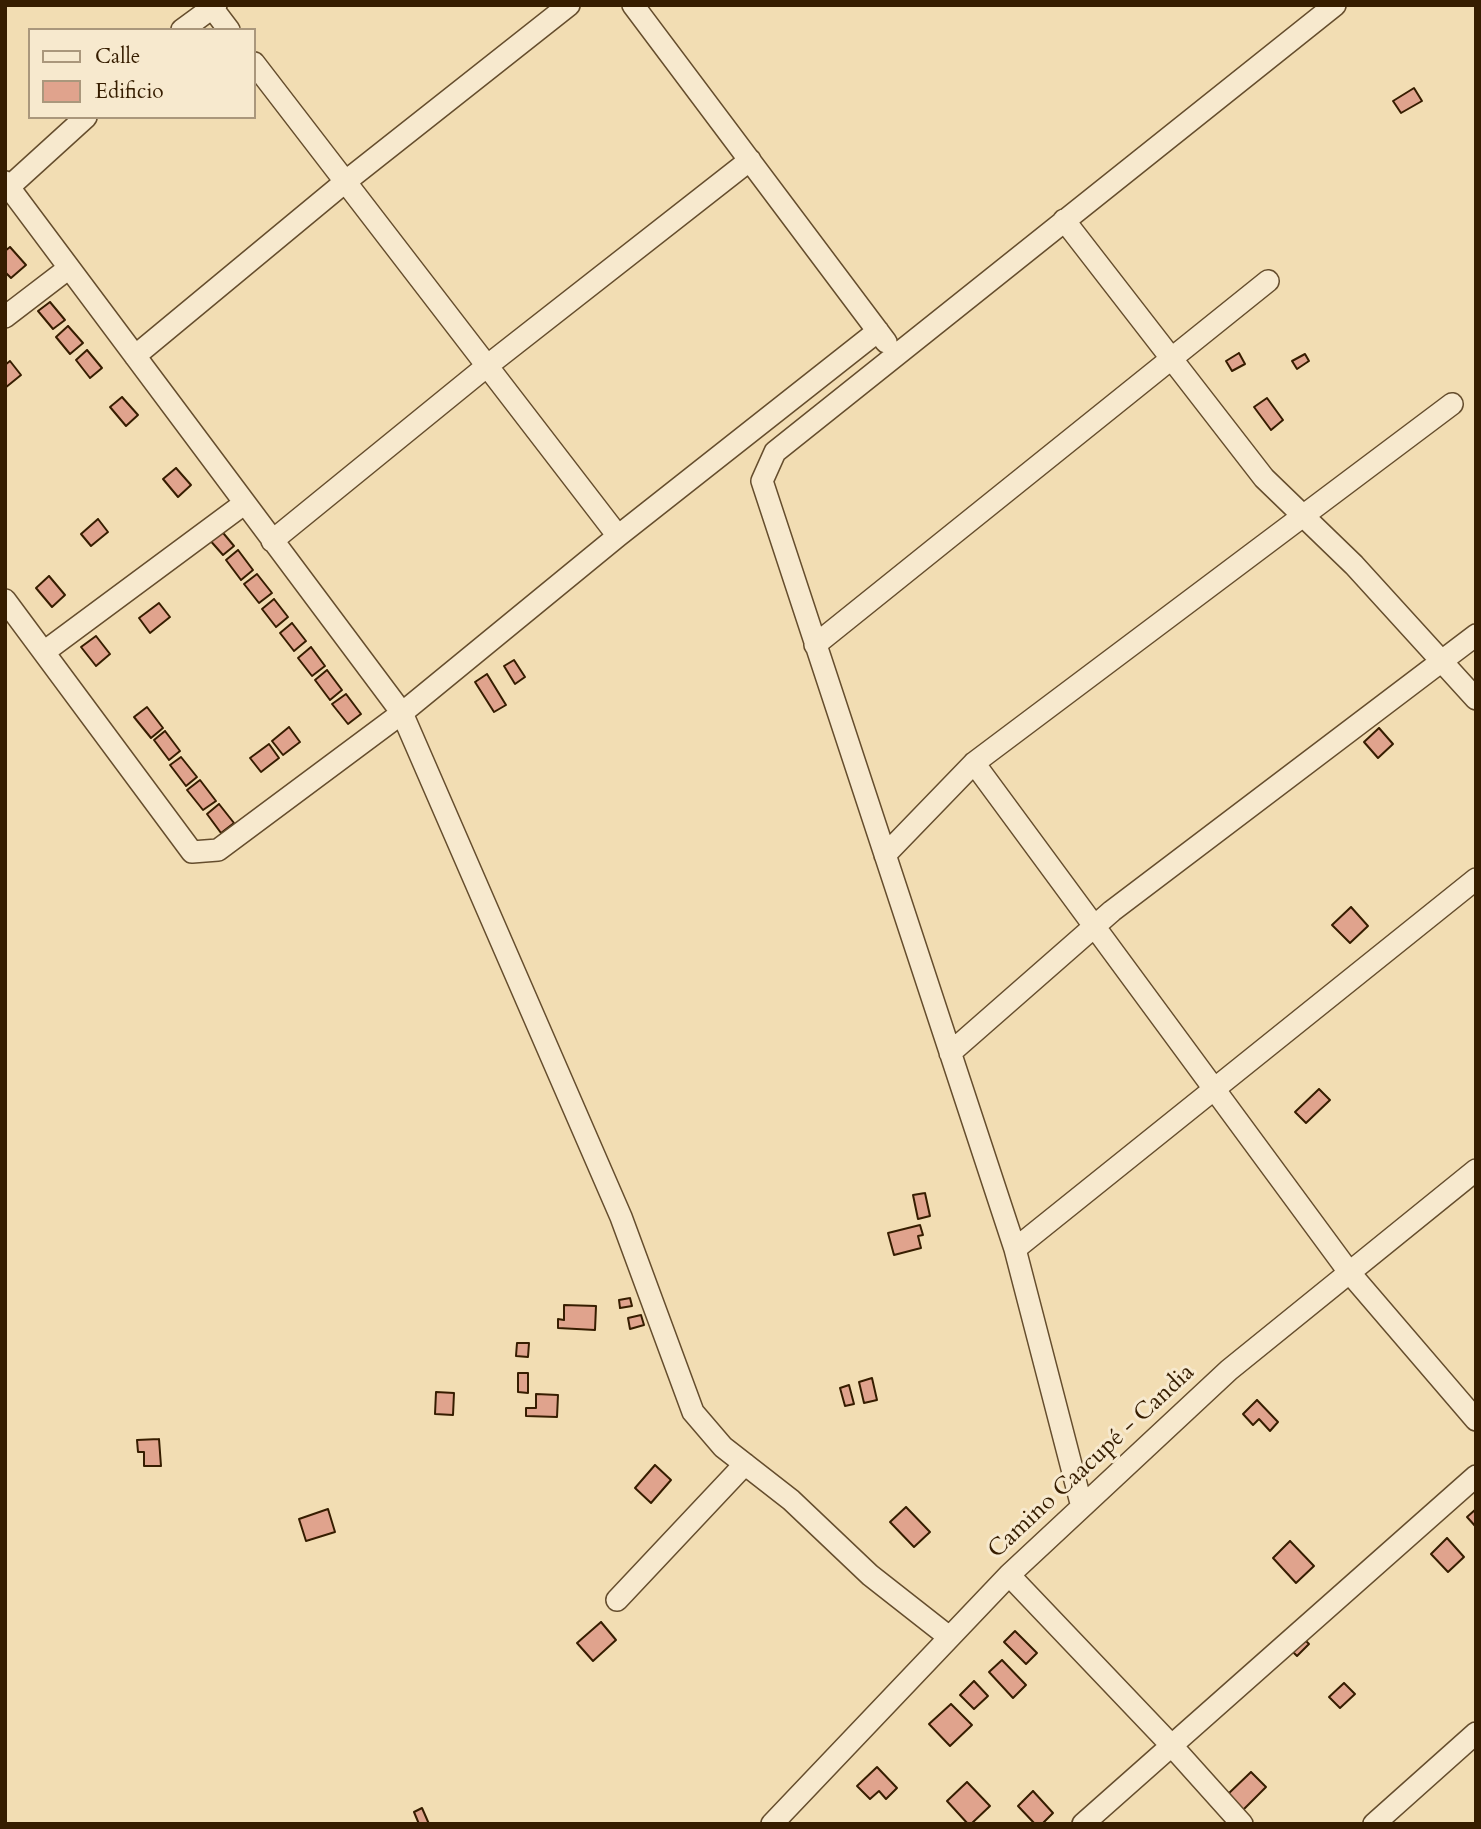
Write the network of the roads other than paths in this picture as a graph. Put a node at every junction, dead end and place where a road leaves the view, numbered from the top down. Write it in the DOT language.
graph roads {
  1 [pos="569,5"];
  2 [pos="633,5"];
  3 [pos="1335,5"];
  4 [pos="212,6"];
  5 [pos="184,28"];
  6 [pos="228,28"];
  7 [pos="256,66"];
  8 [pos="84,119"];
  9 [pos="750,160"];
  10 [pos="345,182"];
  11 [pos="7,185"];
  12 [pos="1064,220"];
  13 [pos="69,268"];
  14 [pos="1268,281"];
  15 [pos="5,317"];
  16 [pos="878,331"];
  17 [pos="896,355"];
  18 [pos="135,356"];
  19 [pos="1172,359"];
  20 [pos="487,366"];
  21 [pos="1452,404"];
  22 [pos="244,503"];
  23 [pos="1303,516"];
  24 [pos="618,536"];
  25 [pos="272,541"];
  26 [pos="5,600"];
  27 [pos="1476,635"];
  28 [pos="815,645"];
  29 [pos="44,652"];
  30 [pos="1441,661"];
  31 [pos="1476,699"];
  32 [pos="402,713"];
  33 [pos="974,762"];
  34 [pos="885,855"];
  35 [pos="1476,879"];
  36 [pos="1094,926"];
  37 [pos="950,1053"];
  38 [pos="1214,1089"];
  39 [pos="1476,1170"];
  40 [pos="1015,1249"];
  41 [pos="1349,1272"];
  42 [pos="1476,1420"];
  43 [pos="745,1464"];
  44 [pos="1476,1476"];
  45 [pos="1082,1507"];
  46 [pos="1009,1575"];
  47 [pos="617,1600"];
  48 [pos="949,1637"];
  49 [pos="1476,1733"];
  50 [pos="1172,1746"];
  51 [pos="772,1824"];
  52 [pos="1083,1824"];
  53 [pos="1242,1824"];
  54 [pos="1374,1824"];
  1 -- 10 [label="street"];
  2 -- 9 [label="street"];
  3 -- 12 [label="street"];
  4 -- 5 [label="street"];
  4 -- 6 [label="street"];
  7 -- 10 [label="street"];
  8 -- 11 [label="street"];
  9 -- 16 [label="street"];
  9 -- 20 [label="street"];
  10 -- 18 [label="street"];
  10 -- 20 [label="street"];
  11 -- 13 [label="street"];
  12 -- 17 [label="street"];
  12 -- 19 [label="street"];
  13 -- 15 [label="street"];
  13 -- 18 [label="street"];
  14 -- 19 [label="street"];
  16 -- 17 [label="street"];
  16 -- 24 [label="street"];
  17 -- 28 [label="street"];
  18 -- 22 [label="street"];
  19 -- 23 [label="street"];
  19 -- 28 [label="street"];
  20 -- 24 [label="street"];
  20 -- 25 [label="street"];
  21 -- 23 [label="street"];
  22 -- 25 [label="street"];
  22 -- 29 [label="street"];
  23 -- 30 [label="street"];
  23 -- 33 [label="street"];
  24 -- 32 [label="street"];
  25 -- 32 [label="street"];
  26 -- 29 [label="street"];
  27 -- 30 [label="street"];
  28 -- 34 [label="street"];
  29 -- 32 [label="street"];
  30 -- 31 [label="street"];
  30 -- 36 [label="street"];
  32 -- 43 [label="street"];
  33 -- 34 [label="street"];
  33 -- 36 [label="street"];
  34 -- 37 [label="street"];
  35 -- 38 [label="street"];
  36 -- 37 [label="street"];
  36 -- 38 [label="street"];
  37 -- 40 [label="street"];
  38 -- 40 [label="street"];
  38 -- 41 [label="street"];
  39 -- 41 [label="street, Camino Caacupé - Candia"];
  40 -- 45 [label="street"];
  41 -- 42 [label="street"];
  41 -- 45 [label="street, Camino Caacupé - Candia"];
  43 -- 47 [label="street"];
  43 -- 48 [label="street"];
  44 -- 50 [label="street"];
  45 -- 46 [label="street, Camino Caacupé - Candia"];
  46 -- 48 [label="street, Camino Caacupé - Candia"];
  46 -- 50 [label="street"];
  48 -- 51 [label="street, Camino Caacupé - Candia"];
  49 -- 54 [label="street"];
  50 -- 52 [label="street"];
  50 -- 53 [label="street"];
}
